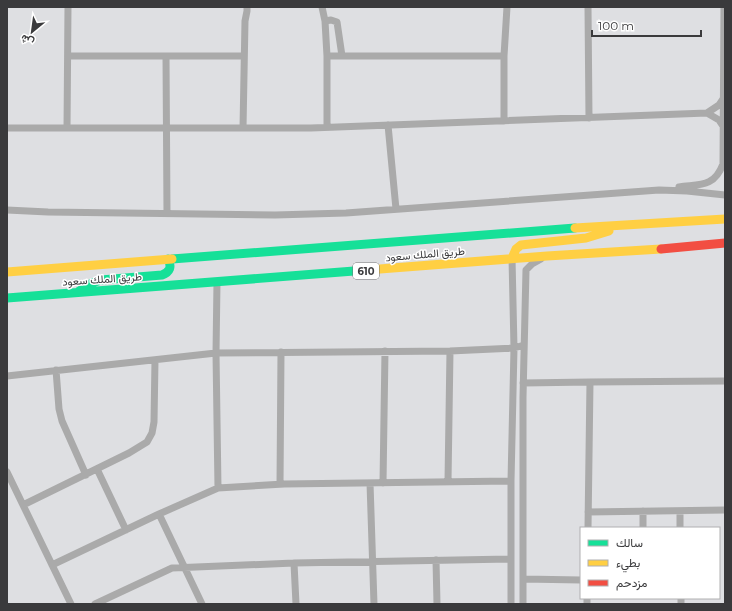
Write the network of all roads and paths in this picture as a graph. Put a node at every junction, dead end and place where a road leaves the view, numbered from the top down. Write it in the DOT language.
graph roads {
  1 [pos="68,7"];
  2 [pos="247,7"];
  3 [pos="322,7"];
  4 [pos="507,7"];
  5 [pos="588,7"];
  6 [pos="724,7"];
  7 [pos="325,21"];
  8 [pos="68,56"];
  9 [pos="166,56"];
  10 [pos="244,56"];
  11 [pos="327,56"];
  12 [pos="342,56"];
  13 [pos="504,56"];
  14 [pos="724,98"];
  15 [pos="707,113"];
  16 [pos="589,118"];
  17 [pos="504,121"];
  18 [pos="388,125"];
  19 [pos="723,126"];
  20 [pos="327,127"];
  21 [pos="7,128"];
  22 [pos="67,128"];
  23 [pos="166,128"];
  24 [pos="243,128"];
  25 [pos="659,190"];
  26 [pos="725,195"];
  27 [pos="7,210"];
  28 [pos="396,210"];
  29 [pos="167,213"];
  30 [pos="725,219"];
  31 [pos="647,225"];
  32 [pos="725,243"];
  33 [pos="547,256"];
  34 [pos="512,258"];
  35 [pos="168,259"];
  36 [pos="7,265"];
  37 [pos="11,271"];
  38 [pos="217,282"];
  39 [pos="76,293"];
  40 [pos="7,298"];
  41 [pos="524,346"];
  42 [pos="514,348"];
  43 [pos="385,351"];
  44 [pos="450,351"];
  45 [pos="281,352"];
  46 [pos="216,353"];
  47 [pos="154,360"];
  48 [pos="56,370"];
  49 [pos="7,376"];
  50 [pos="725,381"];
  51 [pos="590,382"];
  52 [pos="523,384"];
  53 [pos="97,469"];
  54 [pos="7,472"];
  55 [pos="86,475"];
  56 [pos="448,481"];
  57 [pos="511,481"];
  58 [pos="370,483"];
  59 [pos="383,483"];
  60 [pos="280,484"];
  61 [pos="218,488"];
  62 [pos="23,505"];
  63 [pos="725,510"];
  64 [pos="643,511"];
  65 [pos="680,511"];
  66 [pos="588,512"];
  67 [pos="159,514"];
  68 [pos="588,527"];
  69 [pos="643,527"];
  70 [pos="680,527"];
  71 [pos="126,530"];
  72 [pos="511,559"];
  73 [pos="436,560"];
  74 [pos="373,562"];
  75 [pos="294,563"];
  76 [pos="52,565"];
  77 [pos="185,567"];
  78 [pos="523,579"];
  79 [pos="580,580"];
  80 [pos="71,604"];
  81 [pos="95,604"];
  82 [pos="202,604"];
  83 [pos="296,604"];
  84 [pos="374,604"];
  85 [pos="436,604"];
  86 [pos="511,604"];
  87 [pos="523,604"];
  1 -- 8 [label="street"];
  2 -- 10 [label="street"];
  3 -- 7 [label="street"];
  4 -- 13 [label="street"];
  5 -- 16 [label="street"];
  6 -- 14 [label="street"];
  7 -- 11 [label="street"];
  7 -- 12 [label="street"];
  8 -- 9 [label="street"];
  8 -- 22 [label="street"];
  9 -- 10 [label="street"];
  9 -- 23 [label="street"];
  10 -- 24 [label="street"];
  11 -- 12 [label="street"];
  11 -- 20 [label="street"];
  12 -- 13 [label="street"];
  13 -- 17 [label="street"];
  14 -- 15 [label="street"];
  14 -- 19 [label="street"];
  15 -- 16 [label="street"];
  15 -- 19 [label="street"];
  16 -- 17 [label="street"];
  17 -- 18 [label="street"];
  18 -- 20 [label="street"];
  18 -- 28 [label="street"];
  19 -- 25 [label="street"];
  20 -- 24 [label="street"];
  21 -- 22 [label="street"];
  22 -- 23 [label="street"];
  23 -- 24 [label="street"];
  23 -- 29 [label="street"];
  25 -- 26 [label="street"];
  25 -- 28 [label="street"];
  27 -- 29 [label="street"];
  28 -- 29 [label="street"];
  30 -- 31 [label="main road, طريق الملك سعود"];
  31 -- 34 [label="main road"];
  31 -- 35 [label="main road, طريق الملك سعود"];
  32 -- 33 [label="main road, طريق الملك سعود / 610"];
  33 -- 34 [label="main road, طريق الملك سعود / 610"];
  33 -- 41 [label="street"];
  34 -- 38 [label="main road, طريق الملك سعود / 610"];
  34 -- 42 [label="street"];
  35 -- 37 [label="main road, طريق الملك سعود"];
  35 -- 39 [label="main road"];
  36 -- 37 [label="street"];
  38 -- 39 [label="main road, طريق الملك سعود / 610"];
  38 -- 46 [label="street"];
  39 -- 40 [label="main road, طريق الملك سعود / 610"];
  41 -- 42 [label="street"];
  41 -- 52 [label="street"];
  42 -- 44 [label="street"];
  42 -- 57 [label="street"];
  43 -- 44 [label="street"];
  43 -- 45 [label="street"];
  43 -- 59 [label="street"];
  44 -- 56 [label="street"];
  45 -- 46 [label="street"];
  45 -- 60 [label="street"];
  46 -- 47 [label="street"];
  46 -- 61 [label="street"];
  47 -- 48 [label="street"];
  47 -- 53 [label="street"];
  48 -- 49 [label="street"];
  48 -- 55 [label="street"];
  50 -- 51 [label="street"];
  51 -- 52 [label="street"];
  51 -- 66 [label="street"];
  52 -- 78 [label="street"];
  53 -- 55 [label="street"];
  53 -- 71 [label="street"];
  54 -- 62 [label="street"];
  55 -- 62 [label="street"];
  56 -- 57 [label="street"];
  56 -- 59 [label="street"];
  57 -- 72 [label="street"];
  58 -- 59 [label="street"];
  58 -- 60 [label="street"];
  58 -- 74 [label="street"];
  60 -- 61 [label="street"];
  61 -- 67 [label="street"];
  62 -- 76 [label="street"];
  63 -- 65 [label="street"];
  64 -- 65 [label="street"];
  64 -- 66 [label="street"];
  64 -- 69 [label="street"];
  65 -- 70 [label="street"];
  66 -- 68 [label="street"];
  67 -- 71 [label="street"];
  67 -- 77 [label="street"];
  71 -- 76 [label="street"];
  72 -- 73 [label="street"];
  72 -- 86 [label="street"];
  73 -- 74 [label="street"];
  73 -- 85 [label="street"];
  74 -- 75 [label="street"];
  74 -- 84 [label="street"];
  75 -- 77 [label="street"];
  75 -- 83 [label="street"];
  76 -- 80 [label="street"];
  77 -- 81 [label="street"];
  77 -- 82 [label="street"];
  78 -- 79 [label="street"];
  78 -- 87 [label="street"];
}
